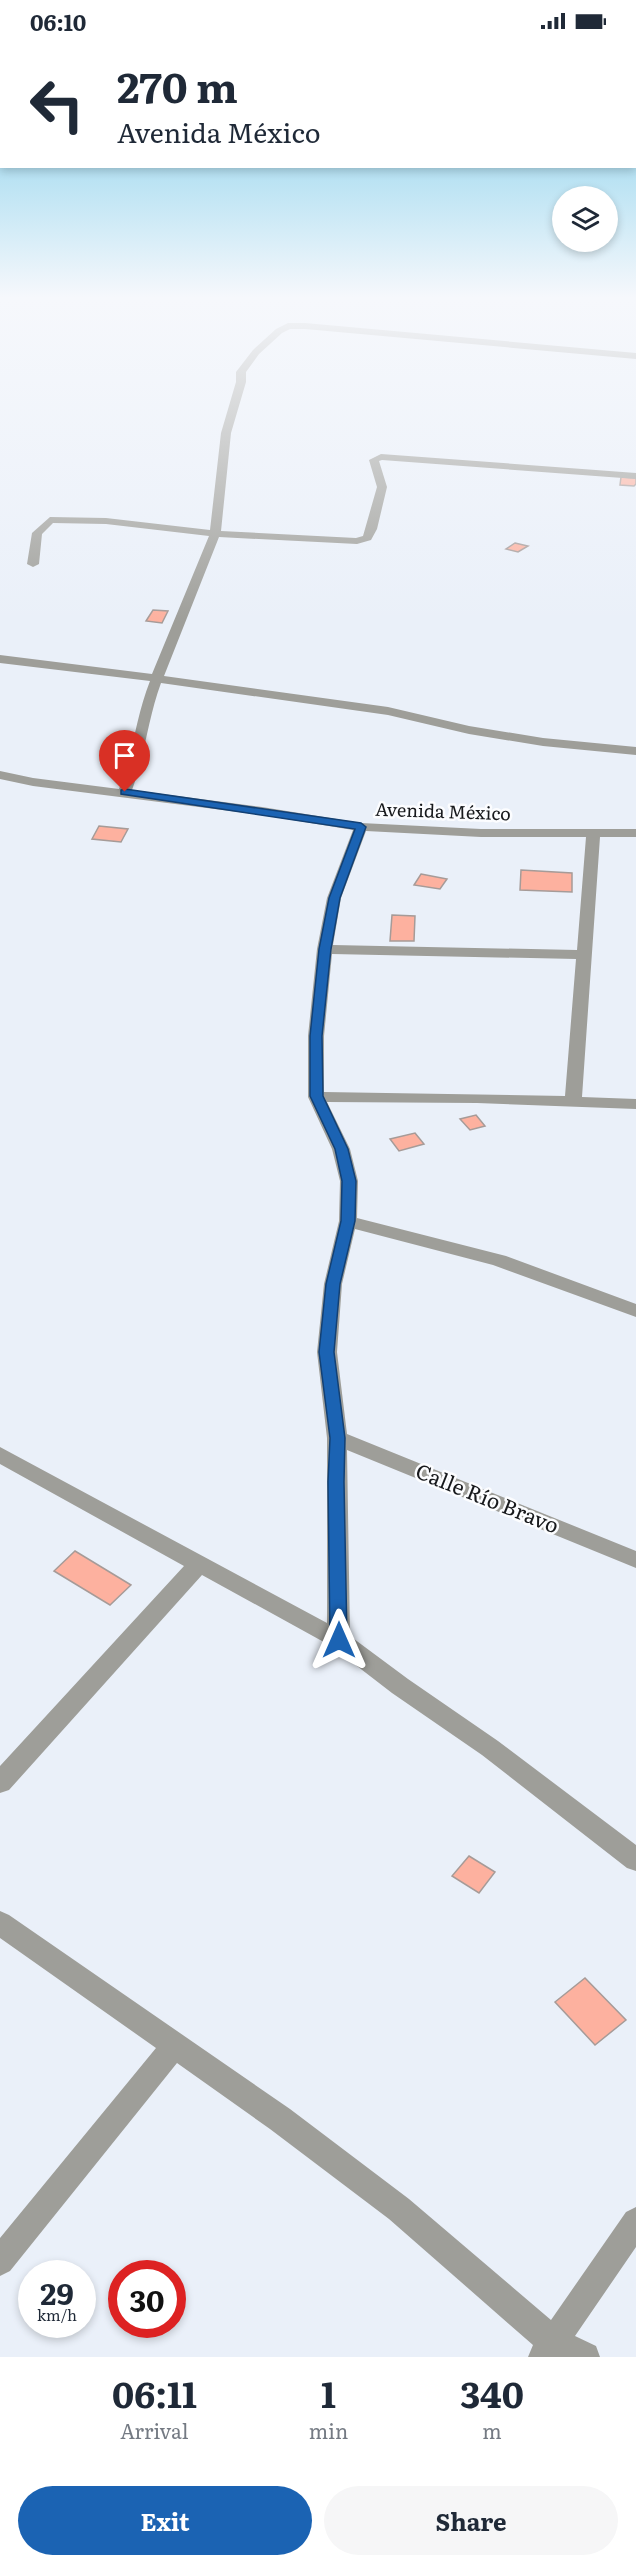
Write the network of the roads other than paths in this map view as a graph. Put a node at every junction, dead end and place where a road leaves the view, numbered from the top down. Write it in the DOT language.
graph roads {
  1 [pos="234,407"];
  2 [pos="636,476"];
  3 [pos="215,534"];
  4 [pos="33,564"];
  5 [pos="0,659"];
  6 [pos="158,678"];
  7 [pos="636,751"];
  8 [pos="0,775"];
  9 [pos="125,792"];
  10 [pos="361,827"];
  11 [pos="636,833"];
  12 [pos="593,834"];
  13 [pos="325,949"];
  14 [pos="584,955"];
  15 [pos="316,1096"];
  16 [pos="573,1102"];
  17 [pos="636,1104"];
  18 [pos="348,1221"];
  19 [pos="636,1311"];
  20 [pos="337,1438"];
  21 [pos="0,1455"];
  22 [pos="636,1560"];
  23 [pos="199,1564"];
  24 [pos="339,1640"];
  25 [pos="0,1783"];
  26 [pos="636,1860"];
  27 [pos="0,1923"];
  28 [pos="174,2046"];
  29 [pos="636,2222"];
  30 [pos="0,2261"];
  31 [pos="548,2349"];
  32 [pos="585,2357"];
  1 -- 3 [label="street"];
  2 -- 3 [label="street"];
  3 -- 4 [label="street"];
  3 -- 6 [label="street"];
  5 -- 6 [label="street"];
  6 -- 7 [label="street"];
  6 -- 9 [label="street"];
  8 -- 9 [label="street, Avenida México"];
  9 -- 10 [label="street, Avenida México"];
  10 -- 12 [label="street, Avenida México"];
  10 -- 13 [label="street"];
  11 -- 12 [label="street, Avenida México"];
  12 -- 14 [label="street"];
  13 -- 14 [label="street"];
  13 -- 15 [label="street"];
  14 -- 16 [label="street"];
  15 -- 16 [label="street"];
  15 -- 18 [label="street"];
  16 -- 17 [label="street"];
  18 -- 19 [label="street"];
  18 -- 20 [label="street"];
  20 -- 22 [label="street, Calle Río Bravo"];
  20 -- 24 [label="street"];
  21 -- 23 [label="street"];
  23 -- 24 [label="street"];
  23 -- 25 [label="street"];
  24 -- 26 [label="street"];
  27 -- 28 [label="street"];
  28 -- 30 [label="street"];
  28 -- 31 [label="street"];
  29 -- 31 [label="street"];
  31 -- 32 [label="street"];
}
